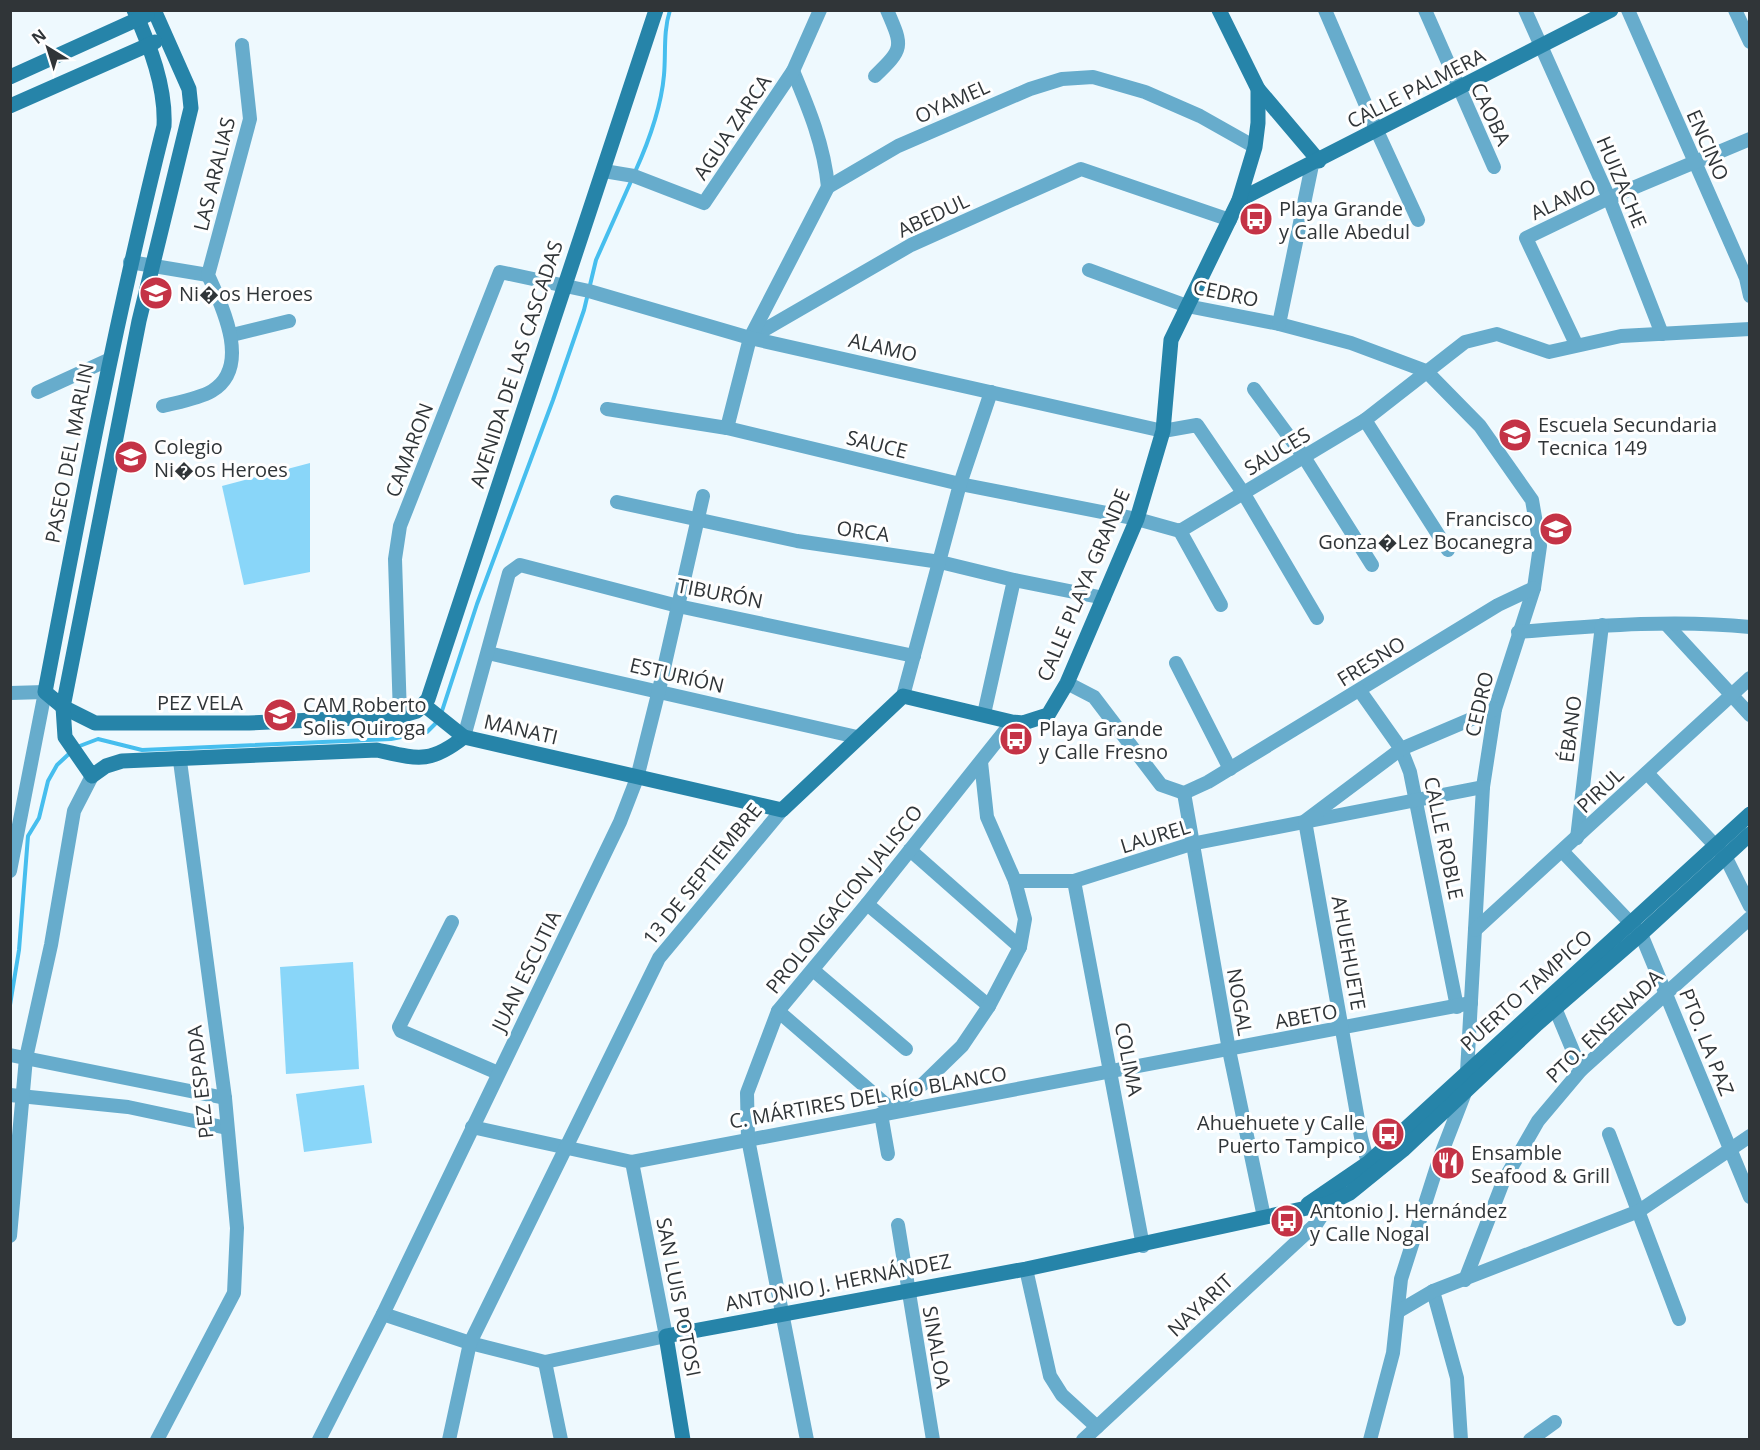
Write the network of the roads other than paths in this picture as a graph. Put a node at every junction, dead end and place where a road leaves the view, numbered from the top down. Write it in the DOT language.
graph roads {
  1 [pos="656,10"];
  2 [pos="820,10"];
  3 [pos="887,10"];
  4 [pos="1220,10"];
  5 [pos="1325,10"];
  6 [pos="1425,10"];
  7 [pos="1525,10"];
  8 [pos="1611,10"];
  9 [pos="1628,10"];
  10 [pos="1735,10"];
  11 [pos="155,11"];
  12 [pos="136,15"];
  13 [pos="166,38"];
  14 [pos="1749,42"];
  15 [pos="148,45"];
  16 [pos="242,45"];
  17 [pos="1541,48"];
  18 [pos="794,71"];
  19 [pos="875,76"];
  20 [pos="10,77"];
  21 [pos="1258,89"];
  22 [pos="1459,90"];
  23 [pos="10,106"];
  24 [pos="1377,131"];
  25 [pos="1749,139"];
  26 [pos="1255,147"];
  27 [pos="1315,163"];
  28 [pos="1695,163"];
  29 [pos="1494,167"];
  30 [pos="604,171"];
  31 [pos="828,187"];
  32 [pos="1609,198"];
  33 [pos="1239,200"];
  34 [pos="1230,220"];
  35 [pos="1418,220"];
  36 [pos="130,262"];
  37 [pos="152,266"];
  38 [pos="1089,270"];
  39 [pos="208,275"];
  40 [pos="563,286"];
  41 [pos="1749,296"];
  42 [pos="1187,306"];
  43 [pos="289,321"];
  44 [pos="1279,324"];
  45 [pos="1749,329"];
  46 [pos="1662,334"];
  47 [pos="232,335"];
  48 [pos="750,338"];
  49 [pos="1576,344"];
  50 [pos="108,360"];
  51 [pos="1426,370"];
  52 [pos="1254,389"];
  53 [pos="38,392"];
  54 [pos="991,392"];
  55 [pos="163,406"];
  56 [pos="608,410"];
  57 [pos="1365,420"];
  58 [pos="727,428"];
  59 [pos="1163,431"];
  60 [pos="1304,457"];
  61 [pos="960,484"];
  62 [pos="84,492"];
  63 [pos="1244,494"];
  64 [pos="105,495"];
  65 [pos="703,496"];
  66 [pos="618,502"];
  67 [pos="1137,519"];
  68 [pos="699,521"];
  69 [pos="1180,531"];
  70 [pos="1448,550"];
  71 [pos="940,562"];
  72 [pos="1372,565"];
  73 [pos="1014,580"];
  74 [pos="1534,588"];
  75 [pos="1104,598"];
  76 [pos="1221,605"];
  77 [pos="678,606"];
  78 [pos="1317,618"];
  79 [pos="1602,625"];
  80 [pos="1667,625"];
  81 [pos="1749,627"];
  82 [pos="1518,632"];
  83 [pos="488,652"];
  84 [pos="914,656"];
  85 [pos="1176,663"];
  86 [pos="1749,678"];
  87 [pos="1067,683"];
  88 [pos="659,690"];
  89 [pos="1360,691"];
  90 [pos="45,692"];
  91 [pos="10,693"];
  92 [pos="903,696"];
  93 [pos="1732,696"];
  94 [pos="424,705"];
  95 [pos="63,707"];
  96 [pos="1495,709"];
  97 [pos="984,714"];
  98 [pos="1749,715"];
  99 [pos="399,716"];
  100 [pos="1012,722"];
  101 [pos="464,737"];
  102 [pos="857,737"];
  103 [pos="1401,749"];
  104 [pos="180,761"];
  105 [pos="981,762"];
  106 [pos="1230,769"];
  107 [pos="1647,773"];
  108 [pos="92,776"];
  109 [pos="637,778"];
  110 [pos="1483,787"];
  111 [pos="1184,793"];
  112 [pos="1416,799"];
  113 [pos="782,810"];
  114 [pos="1749,814"];
  115 [pos="1305,821"];
  116 [pos="1749,834"];
  117 [pos="1577,838"];
  118 [pos="1191,844"];
  119 [pos="910,850"];
  120 [pos="1720,850"];
  121 [pos="1562,851"];
  122 [pos="10,871"];
  123 [pos="1015,880"];
  124 [pos="1074,881"];
  125 [pos="867,904"];
  126 [pos="1749,906"];
  127 [pos="1749,918"];
  128 [pos="452,922"];
  129 [pos="1636,929"];
  130 [pos="1475,930"];
  131 [pos="1020,947"];
  132 [pos="813,970"];
  133 [pos="1666,992"];
  134 [pos="1471,1003"];
  135 [pos="988,1006"];
  136 [pos="1457,1006"];
  137 [pos="1556,1008"];
  138 [pos="778,1011"];
  139 [pos="1344,1029"];
  140 [pos="906,1048"];
  141 [pos="1229,1050"];
  142 [pos="10,1055"];
  143 [pos="26,1058"];
  144 [pos="1581,1070"];
  145 [pos="1468,1072"];
  146 [pos="498,1073"];
  147 [pos="1112,1073"];
  148 [pos="1466,1090"];
  149 [pos="16,1095"];
  150 [pos="225,1098"];
  151 [pos="886,1111"];
  152 [pos="472,1127"];
  153 [pos="227,1128"];
  154 [pos="1609,1134"];
  155 [pos="1749,1136"];
  156 [pos="748,1139"];
  157 [pos="568,1148"];
  158 [pos="1731,1149"];
  159 [pos="888,1154"];
  160 [pos="632,1162"];
  161 [pos="1368,1163"];
  162 [pos="1329,1197"];
  163 [pos="1749,1197"];
  164 [pos="1639,1211"];
  165 [pos="1264,1217"];
  166 [pos="898,1225"];
  167 [pos="10,1236"];
  168 [pos="1143,1246"];
  169 [pos="1026,1269"];
  170 [pos="1465,1280"];
  171 [pos="908,1290"];
  172 [pos="1433,1291"];
  173 [pos="1399,1311"];
  174 [pos="383,1314"];
  175 [pos="785,1314"];
  176 [pos="1679,1319"];
  177 [pos="666,1336"];
  178 [pos="470,1343"];
  179 [pos="545,1362"];
  180 [pos="1555,1422"];
  181 [pos="1097,1427"];
  182 [pos="157,1440"];
  183 [pos="319,1440"];
  184 [pos="449,1440"];
  185 [pos="561,1440"];
  186 [pos="683,1440"];
  187 [pos="807,1440"];
  188 [pos="933,1440"];
  189 [pos="1083,1440"];
  190 [pos="1370,1440"];
  191 [pos="1461,1440"];
  192 [pos="1530,1440"];
  1 -- 30 [label="street, AVENIDA DE LAS CASCADAS"];
  2 -- 18 [label="street, AGUA ZARCA"];
  3 -- 19 [label="street"];
  4 -- 21 [label="street, CALLE PLAYA GRANDE"];
  5 -- 24 [label="street"];
  6 -- 22 [label="street, CAOBA"];
  7 -- 17 [label="street, HUIZACHE"];
  8 -- 17 [label="street, CALLE PALMERA"];
  9 -- 28 [label="street, ENCINO"];
  10 -- 14 [label="street"];
  11 -- 12 [label="street"];
  11 -- 13 [label="street"];
  12 -- 15 [label="street, PASEO DEL MARLIN"];
  12 -- 20 [label="street"];
  13 -- 15 [label="street"];
  13 -- 37 [label="street"];
  15 -- 23 [label="street"];
  15 -- 36 [label="street, PASEO DEL MARLIN"];
  16 -- 39 [label="street, LAS ARALIAS"];
  17 -- 22 [label="street, CALLE PALMERA"];
  17 -- 32 [label="street, HUIZACHE"];
  18 -- 30 [label="street, AGUA ZARCA"];
  18 -- 31 [label="street"];
  21 -- 26 [label="street, CALLE PLAYA GRANDE"];
  21 -- 27 [label="street, CALLE PLAYA GRANDE"];
  22 -- 24 [label="street, CALLE PALMERA"];
  22 -- 29 [label="street, CAOBA"];
  24 -- 27 [label="street, CALLE PALMERA"];
  24 -- 35 [label="street"];
  25 -- 28 [label="street, ALAMO"];
  26 -- 31 [label="street, OYAMEL"];
  26 -- 33 [label="street, CALLE PLAYA GRANDE"];
  27 -- 33 [label="street, CALLE PALMERA"];
  27 -- 44 [label="street"];
  28 -- 32 [label="street, ALAMO"];
  28 -- 41 [label="street, ENCINO"];
  30 -- 40 [label="street, AVENIDA DE LAS CASCADAS"];
  31 -- 48 [label="street"];
  32 -- 46 [label="street, HUIZACHE"];
  32 -- 49 [label="street, ALAMO"];
  33 -- 34 [label="street, CALLE PLAYA GRANDE"];
  34 -- 42 [label="street, CALLE PLAYA GRANDE"];
  34 -- 48 [label="street, ABEDUL"];
  36 -- 37 [label="street"];
  36 -- 50 [label="street, PASEO DEL MARLIN"];
  37 -- 39 [label="street"];
  37 -- 64 [label="street"];
  38 -- 42 [label="street, CEDRO"];
  39 -- 47 [label="street"];
  40 -- 48 [label="street, ALAMO"];
  40 -- 94 [label="street, AVENIDA DE LAS CASCADAS"];
  40 -- 99 [label="street, CAMARON"];
  42 -- 44 [label="street, CEDRO"];
  42 -- 59 [label="street, CALLE PLAYA GRANDE"];
  43 -- 47 [label="street"];
  44 -- 51 [label="street, CEDRO"];
  45 -- 46 [label="street"];
  46 -- 49 [label="street"];
  47 -- 55 [label="street"];
  48 -- 54 [label="street, ALAMO"];
  48 -- 58 [label="street"];
  49 -- 51 [label="street"];
  50 -- 53 [label="street"];
  50 -- 62 [label="street, PASEO DEL MARLIN"];
  51 -- 57 [label="street, SAUCES"];
  51 -- 74 [label="street, CEDRO"];
  52 -- 60 [label="street"];
  54 -- 59 [label="street, ALAMO"];
  54 -- 61 [label="street"];
  56 -- 58 [label="street, SAUCE"];
  57 -- 60 [label="street, SAUCES"];
  57 -- 70 [label="street"];
  58 -- 61 [label="street, SAUCE"];
  59 -- 63 [label="street, ALAMO"];
  59 -- 67 [label="street, CALLE PLAYA GRANDE"];
  60 -- 63 [label="street, SAUCES"];
  60 -- 72 [label="street"];
  61 -- 67 [label="street, SAUCE"];
  61 -- 71 [label="street"];
  62 -- 64 [label="street"];
  62 -- 90 [label="street, PASEO DEL MARLIN"];
  63 -- 69 [label="street, SAUCES"];
  63 -- 78 [label="street"];
  64 -- 95 [label="street"];
  65 -- 68 [label="street, JUAN ESCUTIA"];
  66 -- 68 [label="street, ORCA"];
  67 -- 69 [label="street"];
  67 -- 75 [label="street, CALLE PLAYA GRANDE"];
  68 -- 71 [label="street, ORCA"];
  68 -- 77 [label="street, JUAN ESCUTIA"];
  69 -- 76 [label="street"];
  71 -- 73 [label="street, ORCA"];
  71 -- 84 [label="street"];
  73 -- 75 [label="street, ORCA"];
  73 -- 97 [label="street"];
  74 -- 82 [label="street, CEDRO"];
  74 -- 89 [label="street, FRESNO"];
  75 -- 87 [label="street, CALLE PLAYA GRANDE"];
  77 -- 83 [label="street, TIBURÓN"];
  77 -- 84 [label="street, TIBURÓN"];
  77 -- 88 [label="street, JUAN ESCUTIA"];
  79 -- 80 [label="street"];
  79 -- 82 [label="street"];
  79 -- 117 [label="street, ÉBANO"];
  80 -- 81 [label="street"];
  80 -- 93 [label="street"];
  82 -- 96 [label="street, CEDRO"];
  83 -- 88 [label="street, ESTURIÓN"];
  83 -- 101 [label="street"];
  84 -- 92 [label="street"];
  85 -- 106 [label="street"];
  86 -- 93 [label="street, PIRUL"];
  87 -- 100 [label="street, CALLE PLAYA GRANDE"];
  87 -- 111 [label="street"];
  88 -- 102 [label="street, ESTURIÓN"];
  88 -- 109 [label="street, JUAN ESCUTIA"];
  89 -- 103 [label="street, CALLE ROBLE"];
  89 -- 106 [label="street, FRESNO"];
  90 -- 91 [label="street"];
  90 -- 95 [label="street, PEZ VELA"];
  90 -- 122 [label="street, PASEO DEL MARLIN"];
  92 -- 97 [label="street, CALLE PLAYA GRANDE"];
  92 -- 102 [label="street, 13 DE SEPTIEMBRE"];
  93 -- 98 [label="street"];
  93 -- 107 [label="street, PIRUL"];
  94 -- 99 [label="street"];
  94 -- 101 [label="street"];
  95 -- 99 [label="street, PEZ VELA"];
  95 -- 108 [label="street"];
  96 -- 103 [label="street, LAUREL"];
  96 -- 110 [label="street, CEDRO"];
  97 -- 100 [label="street, CALLE PLAYA GRANDE"];
  100 -- 105 [label="street, PROLONGACION JALISCO"];
  101 -- 104 [label="street, MANATI"];
  101 -- 109 [label="street, MANATI"];
  102 -- 113 [label="street, 13 DE SEPTIEMBRE"];
  103 -- 112 [label="street, CALLE ROBLE"];
  103 -- 115 [label="street, LAUREL"];
  104 -- 108 [label="street"];
  104 -- 150 [label="street, PEZ ESPADA"];
  105 -- 119 [label="street, PROLONGACION JALISCO"];
  105 -- 123 [label="street"];
  106 -- 111 [label="street"];
  107 -- 117 [label="street, PIRUL"];
  107 -- 120 [label="street"];
  108 -- 143 [label="street"];
  109 -- 113 [label="street, MANATI"];
  109 -- 146 [label="street, JUAN ESCUTIA"];
  110 -- 112 [label="street, LAUREL"];
  110 -- 130 [label="street, CEDRO"];
  111 -- 118 [label="street, NOGAL"];
  112 -- 115 [label="street, LAUREL"];
  112 -- 136 [label="street, CALLE ROBLE"];
  113 -- 157 [label="street, 13 DE SEPTIEMBRE"];
  114 -- 120 [label="street, PUERTO TAMPICO"];
  115 -- 118 [label="street, LAUREL"];
  115 -- 139 [label="street, AHUEHUETE"];
  116 -- 120 [label="street, PUERTO TAMPICO"];
  117 -- 121 [label="street, PIRUL"];
  118 -- 124 [label="street, LAUREL"];
  118 -- 141 [label="street, NOGAL"];
  119 -- 125 [label="street, PROLONGACION JALISCO"];
  119 -- 131 [label="street"];
  120 -- 126 [label="street"];
  120 -- 129 [label="street, PUERTO TAMPICO"];
  121 -- 129 [label="street"];
  121 -- 130 [label="street, PIRUL"];
  123 -- 124 [label="street, LAUREL"];
  123 -- 131 [label="street"];
  124 -- 147 [label="street, COLIMA"];
  125 -- 132 [label="street, PROLONGACION JALISCO"];
  125 -- 135 [label="street"];
  127 -- 133 [label="street, PTO. ENSENADA"];
  128 -- 146 [label="street"];
  129 -- 133 [label="street, PTO. LA PAZ"];
  129 -- 137 [label="street, PUERTO TAMPICO"];
  129 -- 145 [label="street, PUERTO TAMPICO"];
  130 -- 134 [label="street, CEDRO"];
  131 -- 135 [label="street"];
  132 -- 138 [label="street, PROLONGACION JALISCO"];
  132 -- 140 [label="street"];
  133 -- 144 [label="street, PTO. ENSENADA"];
  133 -- 158 [label="street, PTO. LA PAZ"];
  134 -- 136 [label="street, ABETO"];
  134 -- 145 [label="street, CEDRO"];
  135 -- 151 [label="street"];
  136 -- 139 [label="street, ABETO"];
  137 -- 144 [label="street"];
  137 -- 148 [label="street, PUERTO TAMPICO"];
  138 -- 151 [label="street"];
  138 -- 156 [label="street, PROLONGACION JALISCO"];
  139 -- 141 [label="street, ABETO"];
  139 -- 161 [label="street, AHUEHUETE"];
  141 -- 147 [label="street, ABETO"];
  141 -- 165 [label="street, NOGAL"];
  142 -- 143 [label="street"];
  143 -- 149 [label="street"];
  143 -- 150 [label="street"];
  144 -- 170 [label="street, PTO. ENSENADA"];
  145 -- 148 [label="street, CEDRO"];
  145 -- 161 [label="street, PUERTO TAMPICO"];
  146 -- 152 [label="street, JUAN ESCUTIA"];
  147 -- 151 [label="street, C. MÁRTIRES DEL RÍO BLANCO"];
  147 -- 168 [label="street, COLIMA"];
  148 -- 162 [label="street, PUERTO TAMPICO"];
  148 -- 173 [label="street, CEDRO"];
  149 -- 153 [label="street"];
  149 -- 167 [label="street"];
  150 -- 153 [label="street, PEZ ESPADA"];
  151 -- 156 [label="street, C. MÁRTIRES DEL RÍO BLANCO"];
  151 -- 159 [label="street"];
  152 -- 157 [label="street"];
  152 -- 174 [label="street, JUAN ESCUTIA"];
  153 -- 182 [label="street, PEZ ESPADA"];
  154 -- 164 [label="street"];
  155 -- 158 [label="street"];
  156 -- 160 [label="street, C. MÁRTIRES DEL RÍO BLANCO"];
  156 -- 175 [label="street, PROLONGACION JALISCO"];
  157 -- 160 [label="street"];
  157 -- 178 [label="street, 13 DE SEPTIEMBRE"];
  158 -- 163 [label="street, PTO. LA PAZ"];
  158 -- 164 [label="street"];
  160 -- 177 [label="street, SAN LUIS POTOSI"];
  161 -- 162 [label="street, PUERTO TAMPICO"];
  162 -- 165 [label="street, ANTONIO J. HERNÁNDEZ"];
  162 -- 181 [label="street, NAYARIT"];
  164 -- 170 [label="street"];
  164 -- 176 [label="street"];
  165 -- 168 [label="street, ANTONIO J. HERNÁNDEZ"];
  166 -- 171 [label="street, SINALOA"];
  168 -- 169 [label="street, ANTONIO J. HERNÁNDEZ"];
  169 -- 171 [label="street, ANTONIO J. HERNÁNDEZ"];
  169 -- 181 [label="street"];
  170 -- 172 [label="street"];
  171 -- 175 [label="street, ANTONIO J. HERNÁNDEZ"];
  171 -- 188 [label="street, SINALOA"];
  172 -- 173 [label="street"];
  172 -- 191 [label="street"];
  173 -- 190 [label="street, CEDRO"];
  174 -- 178 [label="street, ANTONIO J. HERNÁNDEZ"];
  174 -- 183 [label="street, JUAN ESCUTIA"];
  175 -- 177 [label="street, ANTONIO J. HERNÁNDEZ"];
  175 -- 187 [label="street, PROLONGACION JALISCO"];
  177 -- 179 [label="street, ANTONIO J. HERNÁNDEZ"];
  177 -- 186 [label="street, SAN LUIS POTOSI"];
  178 -- 179 [label="street, ANTONIO J. HERNÁNDEZ"];
  178 -- 184 [label="street, 13 DE SEPTIEMBRE"];
  179 -- 185 [label="street"];
  180 -- 192 [label="street"];
  181 -- 189 [label="street, NAYARIT"];
}
